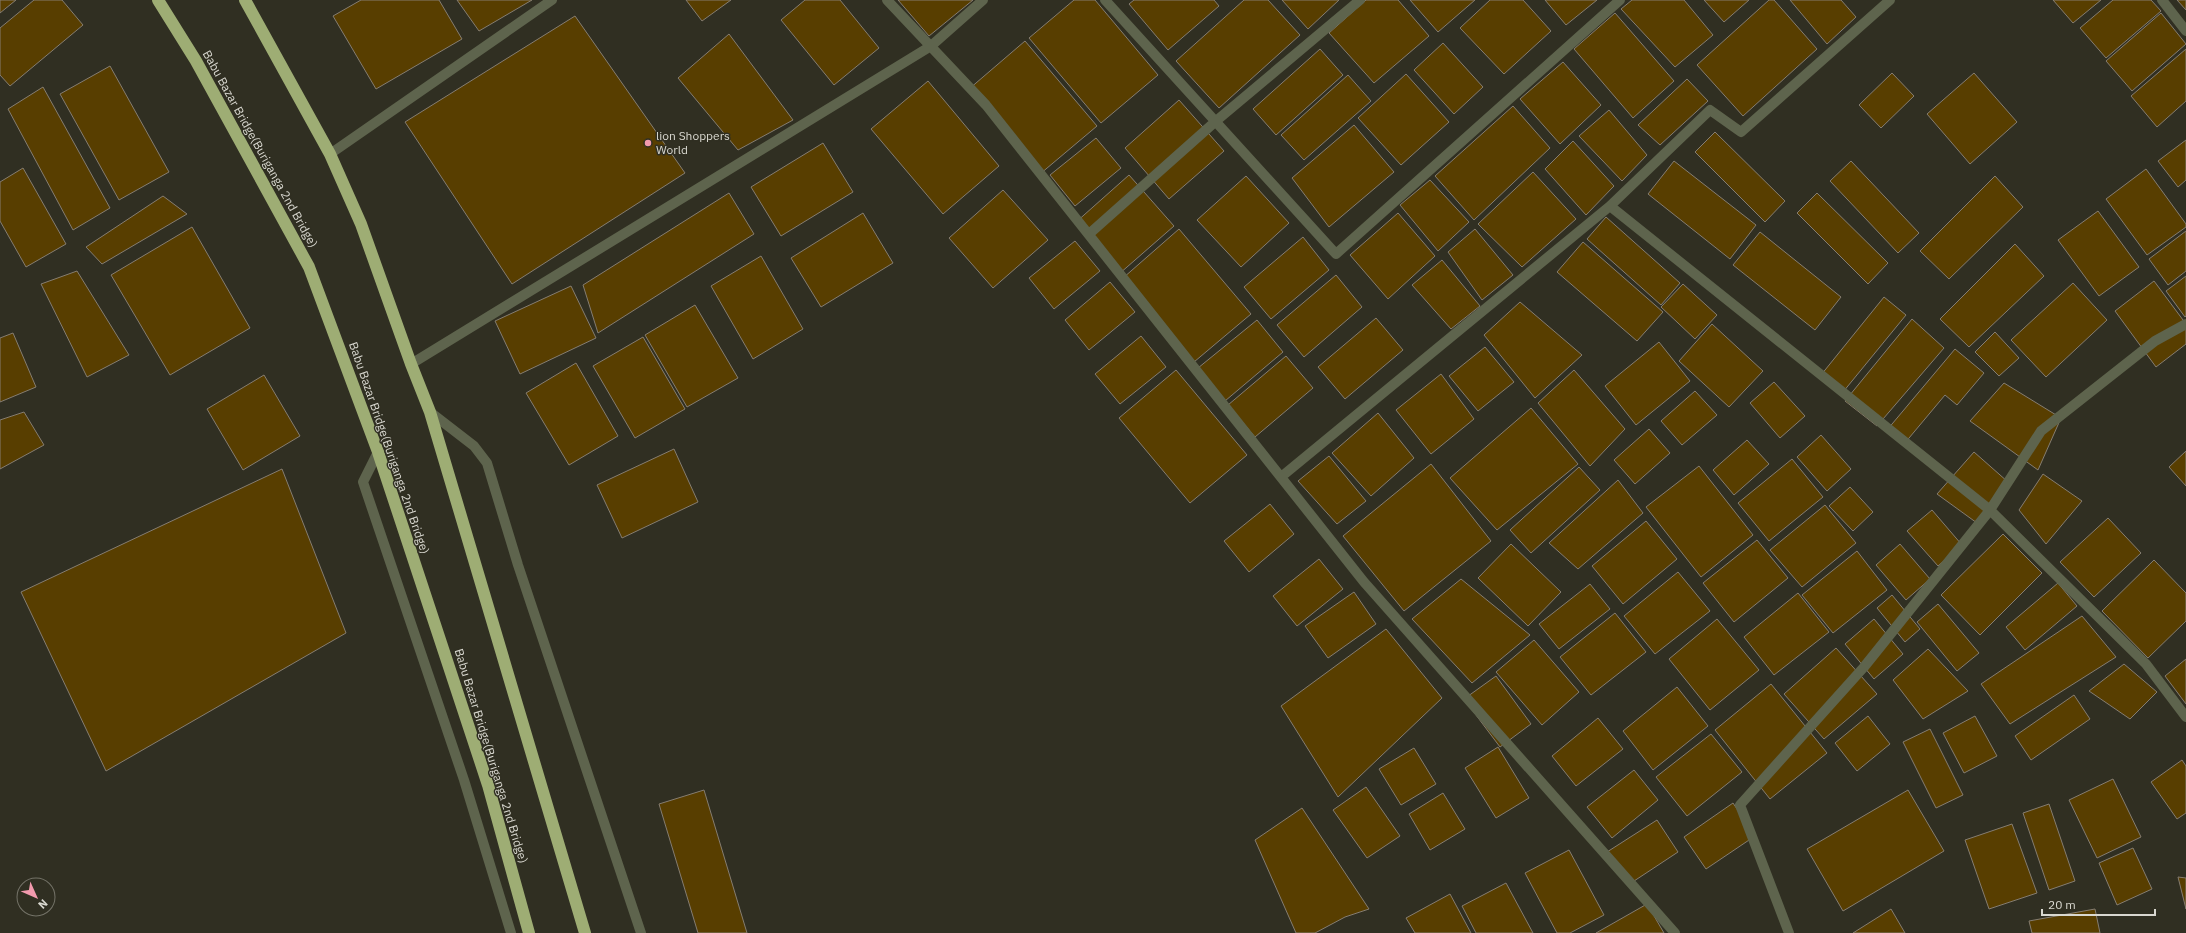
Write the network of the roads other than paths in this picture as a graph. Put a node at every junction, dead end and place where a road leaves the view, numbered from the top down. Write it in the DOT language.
graph roads {
  1 [pos="158,0"];
  2 [pos="244,0"];
  3 [pos="552,0"];
  4 [pos="887,0"];
  5 [pos="983,0"];
  6 [pos="1360,0"];
  7 [pos="1620,0"];
  8 [pos="1890,0"];
  9 [pos="2162,0"];
  10 [pos="1111,2"];
  11 [pos="2186,32"];
  12 [pos="931,46"];
  13 [pos="1216,121"];
  14 [pos="330,154"];
  15 [pos="1610,206"];
  16 [pos="1089,234"];
  17 [pos="2186,324"];
  18 [pos="411,364"];
  19 [pos="430,412"];
  20 [pos="378,452"];
  21 [pos="1281,477"];
  22 [pos="1990,510"];
  23 [pos="2186,717"];
  24 [pos="511,933"];
  25 [pos="529,933"];
  26 [pos="585,933"];
  27 [pos="641,933"];
  28 [pos="1675,933"];
  29 [pos="1789,933"];
  1 -- 20 [label="highway, Babu Bazar Bridge(Buriganga 2nd Bridge)"];
  2 -- 14 [label="highway"];
  3 -- 14 [label="street"];
  4 -- 12 [label="street"];
  5 -- 12 [label="street"];
  6 -- 13 [label="street"];
  7 -- 13 [label="street"];
  8 -- 15 [label="street"];
  9 -- 11 [label="street"];
  10 -- 13 [label="street"];
  12 -- 16 [label="street"];
  12 -- 18 [label="street"];
  13 -- 16 [label="street"];
  14 -- 18 [label="highway"];
  15 -- 21 [label="street"];
  15 -- 22 [label="street"];
  16 -- 21 [label="street"];
  17 -- 22 [label="street"];
  18 -- 19 [label="highway"];
  19 -- 26 [label="highway"];
  19 -- 27 [label="street"];
  20 -- 24 [label="street"];
  20 -- 25 [label="highway, Babu Bazar Bridge(Buriganga 2nd Bridge)"];
  21 -- 28 [label="street"];
  22 -- 23 [label="street"];
  22 -- 29 [label="street"];
}
